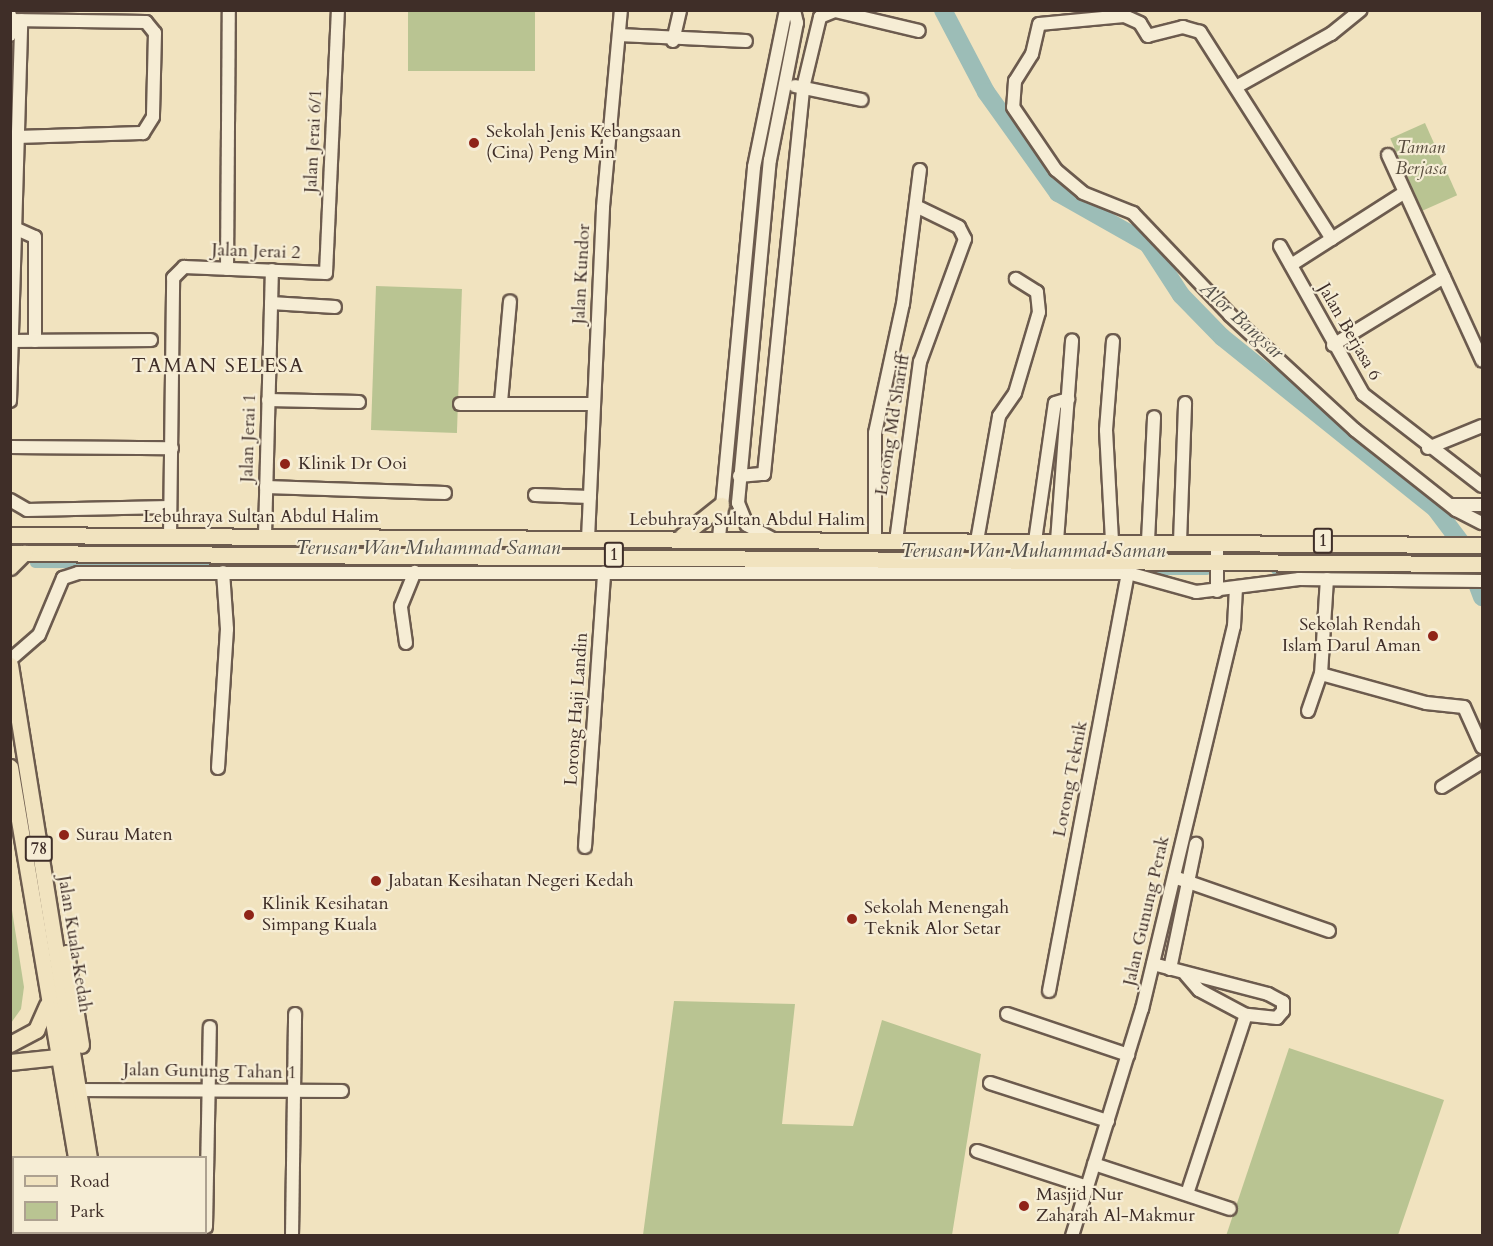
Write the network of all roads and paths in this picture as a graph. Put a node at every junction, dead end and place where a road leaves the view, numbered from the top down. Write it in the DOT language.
graph roads {
  1 [pos="229,10"];
  2 [pos="338,10"];
  3 [pos="621,10"];
  4 [pos="680,10"];
  5 [pos="786,10"];
  6 [pos="794,10"];
  7 [pos="1361,10"];
  8 [pos="14,18"];
  9 [pos="919,31"];
  10 [pos="10,35"];
  11 [pos="619,35"];
  12 [pos="674,41"];
  13 [pos="746,41"];
  14 [pos="770,80"];
  15 [pos="786,83"];
  16 [pos="1236,87"];
  17 [pos="803,88"];
  18 [pos="862,100"];
  19 [pos="15,136"];
  20 [pos="1388,155"];
  21 [pos="920,170"];
  22 [pos="1405,192"];
  23 [pos="918,207"];
  24 [pos="12,226"];
  25 [pos="1332,239"];
  26 [pos="1280,246"];
  27 [pos="1291,265"];
  28 [pos="227,269"];
  29 [pos="272,270"];
  30 [pos="326,273"];
  31 [pos="1444,277"];
  32 [pos="1016,279"];
  33 [pos="510,301"];
  34 [pos="271,303"];
  35 [pos="335,307"];
  36 [pos="151,340"];
  37 [pos="35,341"];
  38 [pos="1072,341"];
  39 [pos="1113,341"];
  40 [pos="11,343"];
  41 [pos="1333,345"];
  42 [pos="1482,360"];
  43 [pos="1068,399"];
  44 [pos="268,400"];
  45 [pos="10,401"];
  46 [pos="359,402"];
  47 [pos="501,402"];
  48 [pos="1185,403"];
  49 [pos="460,404"];
  50 [pos="594,404"];
  51 [pos="1154,417"];
  52 [pos="1482,426"];
  53 [pos="10,447"];
  54 [pos="172,448"];
  55 [pos="1428,448"];
  56 [pos="739,476"];
  57 [pos="1482,486"];
  58 [pos="266,487"];
  59 [pos="445,493"];
  60 [pos="535,495"];
  61 [pos="590,497"];
  62 [pos="10,500"];
  63 [pos="721,505"];
  64 [pos="1450,505"];
  65 [pos="1482,505"];
  66 [pos="170,507"];
  67 [pos="1482,523"];
  68 [pos="10,526"];
  69 [pos="10,535"];
  70 [pos="27,535"];
  71 [pos="265,536"];
  72 [pos="170,537"];
  73 [pos="676,538"];
  74 [pos="719,538"];
  75 [pos="588,539"];
  76 [pos="774,540"];
  77 [pos="875,541"];
  78 [pos="896,541"];
  79 [pos="977,541"];
  80 [pos="1035,541"];
  81 [pos="1057,541"];
  82 [pos="1112,541"];
  83 [pos="1148,541"];
  84 [pos="1180,542"];
  85 [pos="1217,542"];
  86 [pos="1482,545"];
  87 [pos="17,553"];
  88 [pos="838,558"];
  89 [pos="1217,561"];
  90 [pos="1482,564"];
  91 [pos="10,567"];
  92 [pos="223,572"];
  93 [pos="415,572"];
  94 [pos="604,573"];
  95 [pos="1128,573"];
  96 [pos="838,574"];
  97 [pos="1327,579"];
  98 [pos="1482,581"];
  99 [pos="1236,590"];
  100 [pos="1217,591"];
  101 [pos="406,643"];
  102 [pos="10,662"];
  103 [pos="1321,674"];
  104 [pos="1308,711"];
  105 [pos="1482,747"];
  106 [pos="1482,762"];
  107 [pos="10,767"];
  108 [pos="218,768"];
  109 [pos="1442,787"];
  110 [pos="14,809"];
  111 [pos="1196,844"];
  112 [pos="585,847"];
  113 [pos="1174,877"];
  114 [pos="1189,880"];
  115 [pos="48,903"];
  116 [pos="1329,931"];
  117 [pos="1153,964"];
  118 [pos="1170,969"];
  119 [pos="1186,975"];
  120 [pos="1049,992"];
  121 [pos="47,1001"];
  122 [pos="295,1014"];
  123 [pos="1007,1014"];
  124 [pos="1246,1016"];
  125 [pos="210,1027"];
  126 [pos="69,1034"];
  127 [pos="53,1037"];
  128 [pos="10,1044"];
  129 [pos="73,1055"];
  130 [pos="1128,1055"];
  131 [pos="57,1057"];
  132 [pos="15,1062"];
  133 [pos="990,1083"];
  134 [pos="79,1090"];
  135 [pos="208,1090"];
  136 [pos="294,1091"];
  137 [pos="342,1091"];
  138 [pos="63,1097"];
  139 [pos="1108,1121"];
  140 [pos="977,1151"];
  141 [pos="76,1156"];
  142 [pos="89,1156"];
  143 [pos="207,1158"];
  144 [pos="1094,1164"];
  145 [pos="1087,1187"];
  146 [pos="1187,1194"];
  147 [pos="1230,1209"];
  148 [pos="292,1236"];
  149 [pos="1072,1236"];
  1 -- 28 [label="street"];
  2 -- 30 [label="street, Jalan Jerai 6/1"];
  3 -- 11 [label="street, Jalan Kundor"];
  4 -- 12 [label="street"];
  5 -- 14 [label="street"];
  6 -- 15 [label="street"];
  7 -- 16 [label="street"];
  8 -- 10 [label="street"];
  8 -- 19 [label="street"];
  8 -- 19 [label="street"];
  9 -- 17 [label="street"];
  11 -- 12 [label="street"];
  11 -- 50 [label="street, Jalan Kundor"];
  12 -- 13 [label="street"];
  14 -- 15 [label="street"];
  14 -- 63 [label="street"];
  15 -- 17 [label="street"];
  15 -- 56 [label="street"];
  16 -- 25 [label="street"];
  16 -- 64 [label="street"];
  17 -- 18 [label="street"];
  17 -- 56 [label="street"];
  19 -- 24 [label="street"];
  20 -- 22 [label="street"];
  21 -- 23 [label="street"];
  22 -- 25 [label="street"];
  22 -- 31 [label="street"];
  23 -- 77 [label="street"];
  23 -- 78 [label="street, Lorong Md Shariff"];
  24 -- 37 [label="street"];
  24 -- 40 [label="street"];
  25 -- 27 [label="street"];
  26 -- 27 [label="street, Jalan Berjasa 6"];
  27 -- 41 [label="street, Jalan Berjasa 6"];
  28 -- 29 [label="street, Jalan Jerai 2"];
  28 -- 54 [label="street, Jalan Jerai 2"];
  29 -- 30 [label="street, Jalan Jerai 2"];
  29 -- 34 [label="street, Jalan Jerai 1"];
  31 -- 41 [label="street"];
  31 -- 42 [label="street"];
  32 -- 79 [label="street"];
  33 -- 47 [label="street"];
  34 -- 35 [label="street"];
  34 -- 44 [label="street, Jalan Jerai 1"];
  36 -- 37 [label="street"];
  37 -- 40 [label="street"];
  38 -- 43 [label="street"];
  39 -- 82 [label="street"];
  40 -- 45 [label="street"];
  41 -- 55 [label="street, Jalan Berjasa 6"];
  43 -- 80 [label="street"];
  43 -- 81 [label="street"];
  44 -- 46 [label="street"];
  44 -- 58 [label="street, Jalan Jerai 1"];
  47 -- 49 [label="street"];
  47 -- 50 [label="street"];
  48 -- 84 [label="street"];
  50 -- 61 [label="street, Jalan Kundor"];
  51 -- 83 [label="street"];
  52 -- 55 [label="street"];
  53 -- 54 [label="street"];
  54 -- 66 [label="street"];
  55 -- 57 [label="street, Jalan Berjasa 6"];
  56 -- 76 [label="street"];
  58 -- 59 [label="street"];
  58 -- 71 [label="street, Jalan Jerai 1"];
  60 -- 61 [label="street"];
  61 -- 75 [label="street, Jalan Kundor"];
  62 -- 66 [label="street"];
  63 -- 73 [label="main road"];
  63 -- 74 [label="street"];
  64 -- 65 [label="street"];
  64 -- 67 [label="street"];
  66 -- 72 [label="street"];
  68 -- 70 [label="main road"];
  69 -- 70 [label="main road, Lebuhraya Sultan Abdul Halim / 1"];
  70 -- 72 [label="main road, Lebuhraya Sultan Abdul Halim / 1"];
  71 -- 72 [label="main road, Lebuhraya Sultan Abdul Halim / 1"];
  71 -- 75 [label="main road, Lebuhraya Sultan Abdul Halim / 1"];
  73 -- 74 [label="main road, Lebuhraya Sultan Abdul Halim / 1"];
  73 -- 75 [label="main road, Lebuhraya Sultan Abdul Halim / 1"];
  74 -- 76 [label="main road, Lebuhraya Sultan Abdul Halim / 1"];
  76 -- 77 [label="main road, Lebuhraya Sultan Abdul Halim / 1"];
  77 -- 78 [label="main road, Lebuhraya Sultan Abdul Halim / 1"];
  78 -- 79 [label="main road, Lebuhraya Sultan Abdul Halim / 1"];
  79 -- 80 [label="main road, Lebuhraya Sultan Abdul Halim / 1"];
  80 -- 81 [label="main road, Lebuhraya Sultan Abdul Halim / 1"];
  81 -- 82 [label="main road, Lebuhraya Sultan Abdul Halim / 1"];
  82 -- 83 [label="main road, Lebuhraya Sultan Abdul Halim / 1"];
  83 -- 84 [label="main road, Lebuhraya Sultan Abdul Halim / 1"];
  84 -- 85 [label="main road, Lebuhraya Sultan Abdul Halim / 1"];
  85 -- 86 [label="main road, Lebuhraya Sultan Abdul Halim / 1"];
  85 -- 89 [label="street"];
  87 -- 88 [label="main road, Lebuhraya Sultan Abdul Halim / 1"];
  87 -- 91 [label="main road"];
  88 -- 89 [label="main road, Lebuhraya Sultan Abdul Halim / 1"];
  88 -- 96 [label="street"];
  89 -- 90 [label="main road, Lebuhraya Sultan Abdul Halim / 1"];
  89 -- 100 [label="street"];
  92 -- 93 [label="street"];
  92 -- 102 [label="street"];
  92 -- 108 [label="street"];
  93 -- 94 [label="street"];
  93 -- 101 [label="street"];
  94 -- 96 [label="street"];
  94 -- 112 [label="street, Lorong Haji Landin"];
  95 -- 96 [label="street"];
  95 -- 100 [label="street"];
  95 -- 120 [label="street, Lorong Teknik"];
  97 -- 98 [label="street"];
  97 -- 99 [label="street"];
  97 -- 103 [label="street"];
  99 -- 100 [label="street"];
  99 -- 113 [label="street, Jalan Gunung Perak"];
  102 -- 115 [label="main road, Jalan Kuala Kedah / 78"];
  103 -- 104 [label="street"];
  103 -- 105 [label="street"];
  106 -- 109 [label="street"];
  107 -- 110 [label="main road, Jalan Kuala Kedah / 78"];
  110 -- 121 [label="main road, Jalan Kuala Kedah / 78"];
  111 -- 114 [label="street"];
  113 -- 114 [label="street"];
  113 -- 117 [label="street, Jalan Gunung Perak"];
  114 -- 116 [label="street"];
  114 -- 118 [label="street"];
  115 -- 126 [label="main road, Jalan Kuala Kedah / 78"];
  115 -- 134 [label="main road"];
  117 -- 118 [label="street"];
  117 -- 130 [label="street, Jalan Gunung Perak"];
  118 -- 119 [label="street"];
  119 -- 124 [label="street"];
  119 -- 124 [label="street"];
  121 -- 127 [label="main road, Jalan Kuala Kedah / 78"];
  121 -- 128 [label="main road"];
  122 -- 136 [label="street"];
  123 -- 130 [label="street"];
  124 -- 146 [label="street"];
  125 -- 135 [label="street"];
  126 -- 127 [label="main road"];
  126 -- 129 [label="main road, Jalan Kuala Kedah / 78"];
  127 -- 128 [label="main road"];
  127 -- 131 [label="main road, Jalan Kuala Kedah / 78"];
  129 -- 131 [label="main road"];
  129 -- 134 [label="main road, Jalan Kuala Kedah / 78"];
  130 -- 139 [label="street, Jalan Gunung Perak"];
  131 -- 132 [label="main road"];
  131 -- 138 [label="main road, Jalan Kuala Kedah / 78"];
  132 -- 138 [label="main road"];
  133 -- 139 [label="street"];
  134 -- 135 [label="street, Jalan Gunung Tahan 1"];
  134 -- 142 [label="main road, Jalan Kuala Kedah / 78"];
  135 -- 136 [label="street, Jalan Gunung Tahan 1"];
  135 -- 143 [label="street"];
  136 -- 137 [label="street, Jalan Gunung Tahan 1"];
  136 -- 148 [label="street"];
  138 -- 141 [label="main road, Jalan Kuala Kedah / 78"];
  139 -- 144 [label="street, Jalan Gunung Perak"];
  140 -- 145 [label="street"];
  144 -- 145 [label="street, Jalan Gunung Perak"];
  144 -- 146 [label="street"];
  145 -- 149 [label="street, Jalan Gunung Perak"];
  146 -- 147 [label="street"];
}
